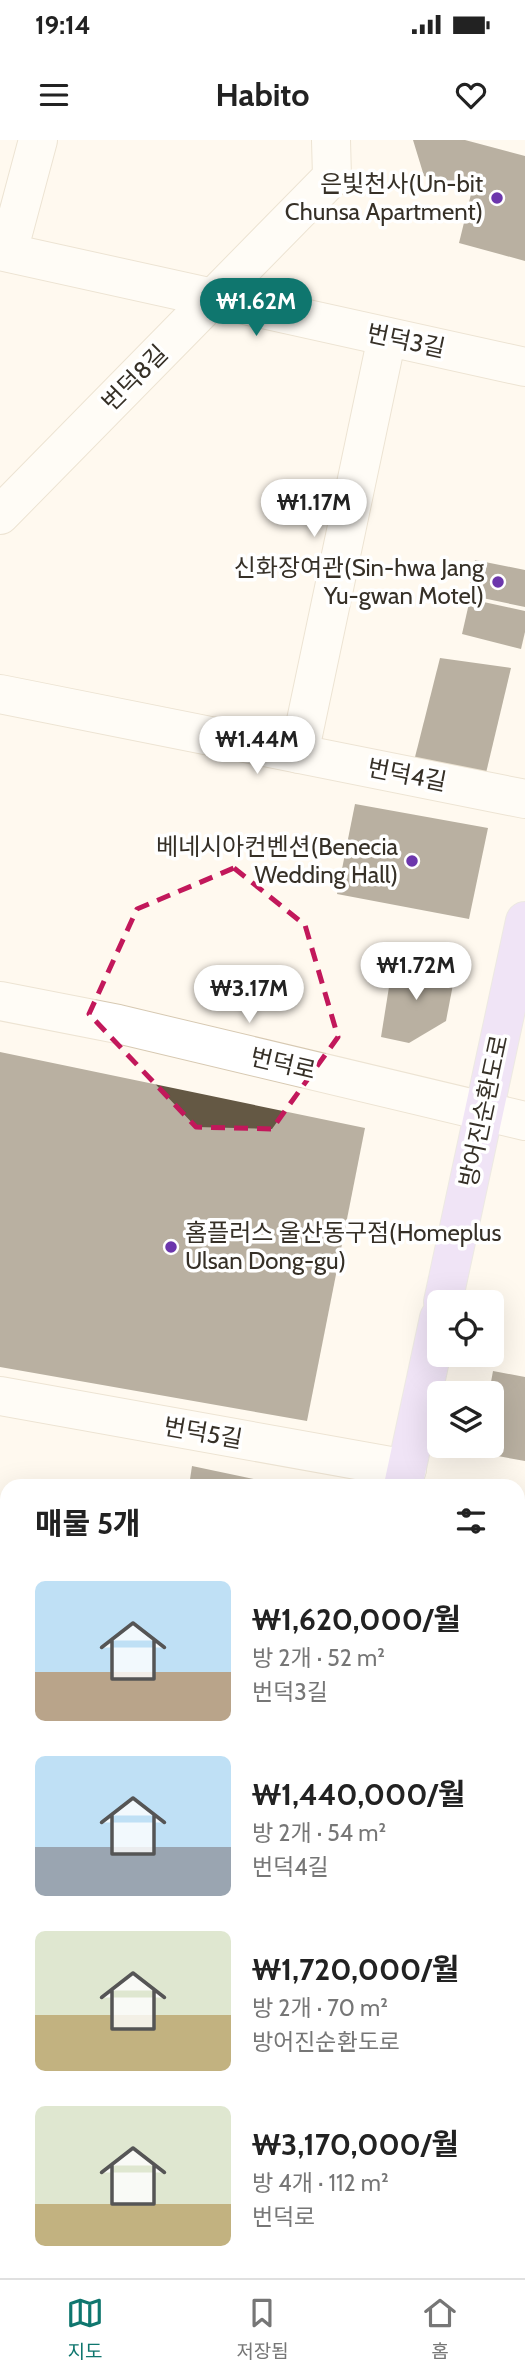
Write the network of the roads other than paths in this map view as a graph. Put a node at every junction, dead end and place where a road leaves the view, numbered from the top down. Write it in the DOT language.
graph roads {
  1 [pos="38,140"];
  2 [pos="331,140"];
  3 [pos="4,251"];
  4 [pos="214,299"];
  5 [pos="387,337"];
  6 [pos="525,367"];
  7 [pos="0,515"];
  8 [pos="0,694"];
  9 [pos="299,754"];
  10 [pos="525,799"];
  11 [pos="525,921"];
  12 [pos="0,1001"];
  13 [pos="484,1112"];
  14 [pos="525,1121"];
  15 [pos="446,1290"];
  16 [pos="429,1367"];
  17 [pos="0,1396"];
  18 [pos="405,1477"];
  1 -- 3 [label="street"];
  2 -- 4 [label="street, 번덕8길"];
  3 -- 4 [label="street, 번덕3길"];
  4 -- 5 [label="street, 번덕3길"];
  4 -- 7 [label="street, 번덕8길"];
  5 -- 6 [label="street, 번덕3길"];
  5 -- 9 [label="street"];
  8 -- 9 [label="street, 번덕4길"];
  9 -- 10 [label="street, 번덕4길"];
  11 -- 13 [label="main road, 방어진순환도로"];
  12 -- 13 [label="street, 번덕로"];
  13 -- 14 [label="street, 번덕로"];
  13 -- 15 [label="main road, 방어진순환도로"];
  16 -- 18 [label="main road"];
  17 -- 18 [label="street, 번덕5길"];
}
